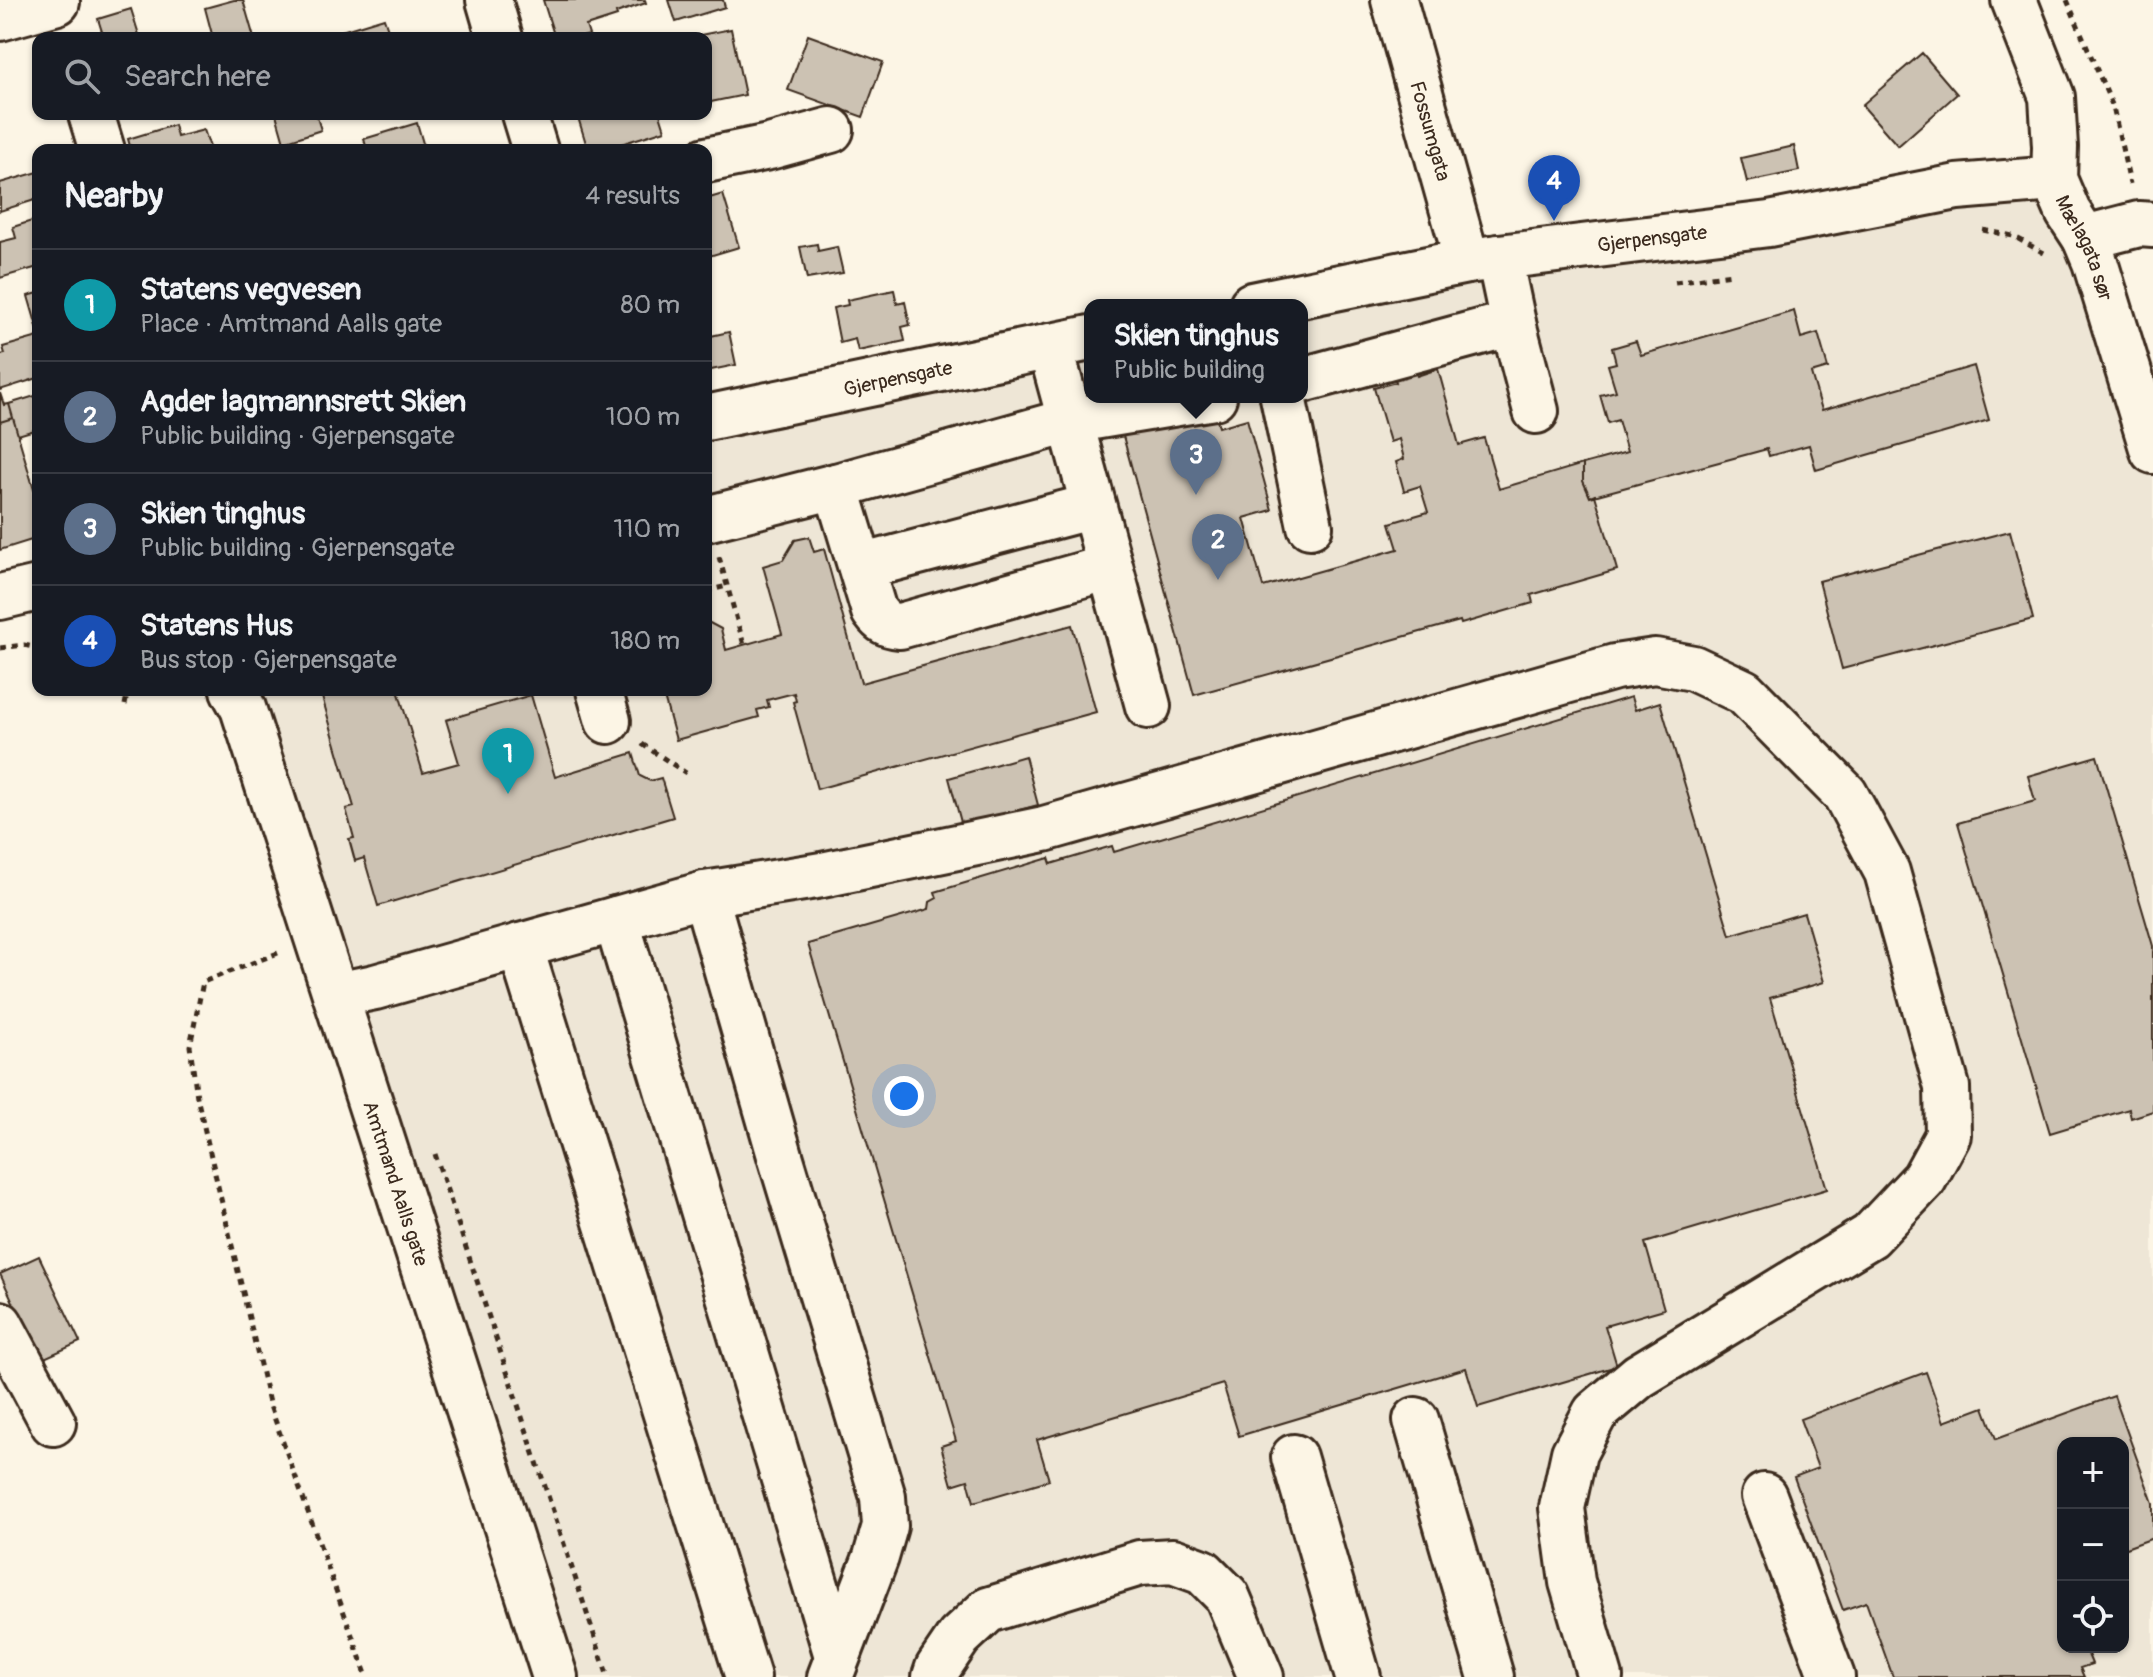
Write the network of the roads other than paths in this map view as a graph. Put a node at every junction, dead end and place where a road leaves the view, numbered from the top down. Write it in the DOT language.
graph roads {
  1 [pos="489,0"];
  2 [pos="1394,0"];
  3 [pos="2014,0"];
  4 [pos="61,13"];
  5 [pos="0,18"];
  6 [pos="498,32"];
  7 [pos="93,120"];
  8 [pos="526,120"];
  9 [pos="831,130"];
  10 [pos="100,144"];
  11 [pos="533,144"];
  12 [pos="712,159"];
  13 [pos="2054,179"];
  14 [pos="2146,225"];
  15 [pos="2085,238"];
  16 [pos="1483,259"];
  17 [pos="1282,299"];
  18 [pos="1513,323"];
  19 [pos="1070,342"];
  20 [pos="1308,378"];
  21 [pos="1178,403"];
  22 [pos="1284,403"];
  23 [pos="1536,411"];
  24 [pos="712,417"];
  25 [pos="1069,421"];
  26 [pos="2153,451"];
  27 [pos="836,486"];
  28 [pos="1093,506"];
  29 [pos="712,518"];
  30 [pos="1310,526"];
  31 [pos="861,567"];
  32 [pos="1110,567"];
  33 [pos="32,589"];
  34 [pos="0,597"];
  35 [pos="236,696"];
  36 [pos="1148,706"];
  37 [pos="705,894"];
  38 [pos="616,919"];
  39 [pos="520,946"];
  40 [pos="336,995"];
  41 [pos="0,1324"];
  42 [pos="1416,1420"];
  43 [pos="53,1423"];
  44 [pos="1294,1457"];
  45 [pos="1764,1496"];
  46 [pos="834,1667"];
  47 [pos="555,1677"];
  48 [pos="748,1677"];
  49 [pos="935,1677"];
  50 [pos="1261,1677"];
  51 [pos="1358,1677"];
  52 [pos="1491,1677"];
  53 [pos="1600,1677"];
  54 [pos="1832,1677"];
  1 -- 6 [label="street"];
  2 -- 16 [label="street, Fossumgata"];
  3 -- 13 [label="street, Mælagata sør"];
  4 -- 5 [label="street"];
  7 -- 10 [label="street"];
  8 -- 11 [label="street"];
  9 -- 12 [label="street"];
  13 -- 15 [label="street, Mælagata sør"];
  13 -- 16 [label="street, Gjerpensgate"];
  14 -- 15 [label="street"];
  15 -- 26 [label="street, Mælagata sør"];
  16 -- 17 [label="street, Gjerpensgate"];
  16 -- 18 [label="street, Fossumgata"];
  18 -- 20 [label="street"];
  18 -- 23 [label="street, Fossumgata"];
  19 -- 24 [label="street, Gjerpensgate"];
  19 -- 25 [label="street"];
  21 -- 25 [label="street"];
  22 -- 30 [label="street"];
  25 -- 27 [label="street"];
  25 -- 28 [label="street"];
  27 -- 29 [label="street"];
  27 -- 31 [label="street"];
  28 -- 31 [label="street"];
  28 -- 32 [label="street"];
  31 -- 32 [label="street"];
  32 -- 36 [label="street"];
  33 -- 34 [label="street"];
  35 -- 40 [label="street, Amtmand Aalls gate"];
  37 -- 38 [label="street"];
  37 -- 46 [label="street"];
  37 -- 53 [label="street"];
  38 -- 39 [label="street"];
  38 -- 46 [label="street"];
  39 -- 40 [label="street"];
  39 -- 48 [label="street"];
  40 -- 47 [label="street, Amtmand Aalls gate"];
  41 -- 43 [label="street"];
  42 -- 52 [label="street"];
  44 -- 51 [label="street"];
  45 -- 54 [label="street"];
  49 -- 50 [label="street"];
}
